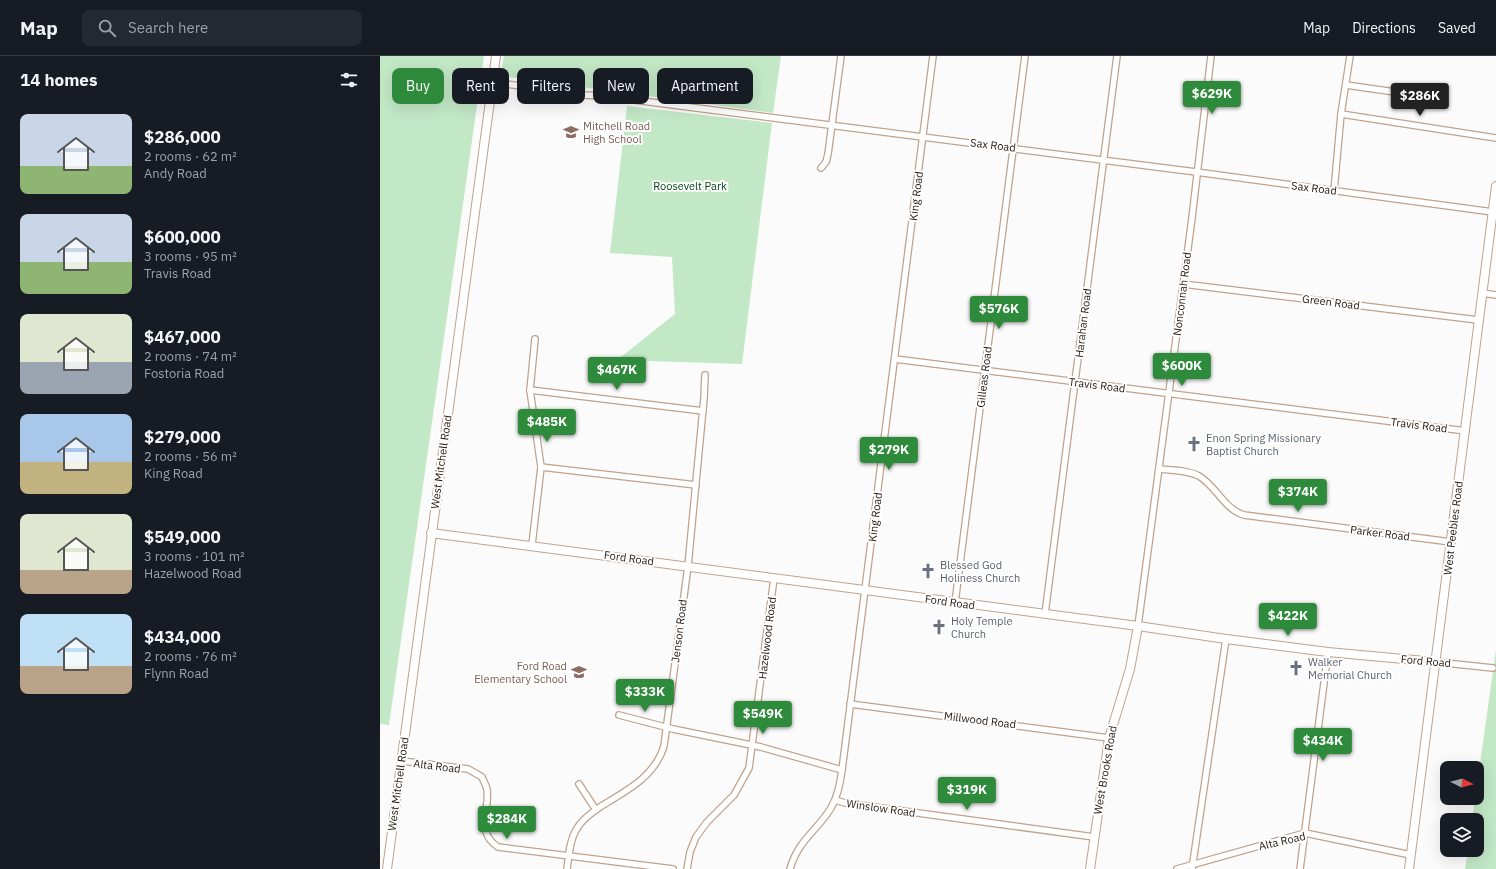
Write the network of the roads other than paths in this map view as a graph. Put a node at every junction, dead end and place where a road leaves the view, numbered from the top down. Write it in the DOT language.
graph roads {
  1 [pos="496,56"];
  2 [pos="841,56"];
  3 [pos="933,56"];
  4 [pos="1025,56"];
  5 [pos="1117,56"];
  6 [pos="1211,56"];
  7 [pos="1350,56"];
  8 [pos="494,68"];
  9 [pos="509,84"];
  10 [pos="1346,85"];
  11 [pos="1417,88"];
  12 [pos="489,104"];
  13 [pos="1341,114"];
  14 [pos="832,126"];
  15 [pos="923,137"];
  16 [pos="1496,138"];
  17 [pos="1013,148"];
  18 [pos="1104,160"];
  19 [pos="821,168"];
  20 [pos="1196,172"];
  21 [pos="1496,186"];
  22 [pos="1334,190"];
  23 [pos="1493,212"];
  24 [pos="1183,284"];
  25 [pos="1482,293"];
  26 [pos="1496,295"];
  27 [pos="1478,320"];
  28 [pos="535,339"];
  29 [pos="895,359"];
  30 [pos="984,371"];
  31 [pos="704,375"];
  32 [pos="1076,382"];
  33 [pos="530,390"];
  34 [pos="1169,394"];
  35 [pos="703,411"];
  36 [pos="1466,431"];
  37 [pos="542,466"];
  38 [pos="1159,469"];
  39 [pos="696,486"];
  40 [pos="431,533"];
  41 [pos="1451,542"];
  42 [pos="532,545"];
  43 [pos="688,566"];
  44 [pos="774,578"];
  45 [pos="865,590"];
  46 [pos="955,603"];
  47 [pos="1045,614"];
  48 [pos="1138,626"];
  49 [pos="1226,639"];
  50 [pos="1328,652"];
  51 [pos="1436,662"];
  52 [pos="1493,668"];
  53 [pos="850,704"];
  54 [pos="619,715"];
  55 [pos="667,728"];
  56 [pos="1109,738"];
  57 [pos="753,745"];
  58 [pos="402,761"];
  59 [pos="842,770"];
  60 [pos="579,784"];
  61 [pos="835,800"];
  62 [pos="596,810"];
  63 [pos="1305,833"];
  64 [pos="1094,837"];
  65 [pos="1411,854"];
  66 [pos="569,856"];
  67 [pos="1193,866"];
  68 [pos="387,869"];
  69 [pos="567,869"];
  70 [pos="673,869"];
  71 [pos="687,869"];
  72 [pos="790,869"];
  73 [pos="1090,869"];
  74 [pos="1177,869"];
  75 [pos="1300,869"];
  76 [pos="1409,869"];
  1 -- 8 [label="main road, West Mitchell Road"];
  2 -- 14 [label="street"];
  3 -- 15 [label="street, King Road"];
  4 -- 17 [label="street, Gilleas Road"];
  5 -- 18 [label="street, Harahan Road"];
  6 -- 20 [label="street, Nonconnah Road"];
  7 -- 10 [label="street"];
  9 -- 14 [label="street, Sax Road"];
  10 -- 11 [label="street"];
  10 -- 13 [label="street"];
  12 -- 40 [label="main road, West Mitchell Road"];
  13 -- 16 [label="street"];
  13 -- 22 [label="street"];
  14 -- 15 [label="street, Sax Road"];
  14 -- 19 [label="street"];
  15 -- 17 [label="street, Sax Road"];
  15 -- 29 [label="street, King Road"];
  17 -- 18 [label="street, Sax Road"];
  17 -- 30 [label="street, Gilleas Road"];
  18 -- 20 [label="street, Sax Road"];
  18 -- 32 [label="street, Harahan Road"];
  20 -- 22 [label="street, Sax Road"];
  20 -- 24 [label="street, Nonconnah Road"];
  21 -- 23 [label="main road, West Peebles Road"];
  22 -- 23 [label="street, Sax Road"];
  23 -- 25 [label="main road, West Peebles Road"];
  24 -- 27 [label="street, Green Road"];
  24 -- 34 [label="street, Nonconnah Road"];
  25 -- 26 [label="street"];
  25 -- 27 [label="main road, West Peebles Road"];
  27 -- 36 [label="main road, West Peebles Road"];
  28 -- 33 [label="street"];
  29 -- 30 [label="street, Travis Road"];
  29 -- 45 [label="street, King Road"];
  30 -- 32 [label="street, Travis Road"];
  30 -- 46 [label="street, Gilleas Road"];
  31 -- 35 [label="street, Jenson Road"];
  32 -- 34 [label="street, Travis Road"];
  32 -- 47 [label="street, Harahan Road"];
  33 -- 35 [label="street"];
  33 -- 37 [label="street"];
  34 -- 36 [label="street, Travis Road"];
  34 -- 38 [label="street, Nonconnah Road"];
  35 -- 39 [label="street, Jenson Road"];
  36 -- 41 [label="main road, West Peebles Road"];
  37 -- 39 [label="street"];
  37 -- 42 [label="street"];
  38 -- 41 [label="street, Parker Road"];
  38 -- 48 [label="street, Nonconnah Road"];
  39 -- 43 [label="street, Jenson Road"];
  40 -- 42 [label="main road, Ford Road"];
  40 -- 58 [label="main road, West Mitchell Road"];
  41 -- 51 [label="main road, West Peebles Road"];
  42 -- 43 [label="main road, Ford Road"];
  43 -- 44 [label="main road, Ford Road"];
  43 -- 55 [label="street, Jenson Road"];
  44 -- 45 [label="main road, Ford Road"];
  44 -- 57 [label="street, Hazelwood Road"];
  45 -- 46 [label="main road, Ford Road"];
  45 -- 53 [label="street, King Road"];
  46 -- 47 [label="main road, Ford Road"];
  47 -- 48 [label="main road, Ford Road"];
  48 -- 49 [label="main road, Ford Road"];
  48 -- 56 [label="main road, West Brooks Road"];
  49 -- 50 [label="main road, Ford Road"];
  49 -- 67 [label="street"];
  50 -- 51 [label="main road, Ford Road"];
  50 -- 63 [label="street"];
  51 -- 52 [label="street, Ford Road"];
  51 -- 65 [label="main road, West Peebles Road"];
  53 -- 56 [label="street, Millwood Road"];
  53 -- 59 [label="street, King Road"];
  54 -- 55 [label="street"];
  55 -- 57 [label="street"];
  55 -- 62 [label="street, Jenson Road"];
  56 -- 64 [label="main road, West Brooks Road"];
  57 -- 59 [label="street"];
  57 -- 71 [label="street, Hazelwood Road"];
  58 -- 66 [label="street, Alta Road"];
  58 -- 68 [label="main road, West Mitchell Road"];
  59 -- 61 [label="street, King Road"];
  60 -- 62 [label="street"];
  61 -- 64 [label="street, Winslow Road"];
  61 -- 72 [label="street, King Road"];
  62 -- 66 [label="street, Jenson Road"];
  63 -- 65 [label="street, Alta Road"];
  63 -- 67 [label="street, Alta Road"];
  63 -- 75 [label="street"];
  64 -- 73 [label="main road, West Brooks Road"];
  65 -- 76 [label="main road, West Peebles Road"];
  66 -- 69 [label="street, Jenson Road"];
  66 -- 70 [label="street, Alta Road"];
  67 -- 74 [label="street, Alta Road"];
}
